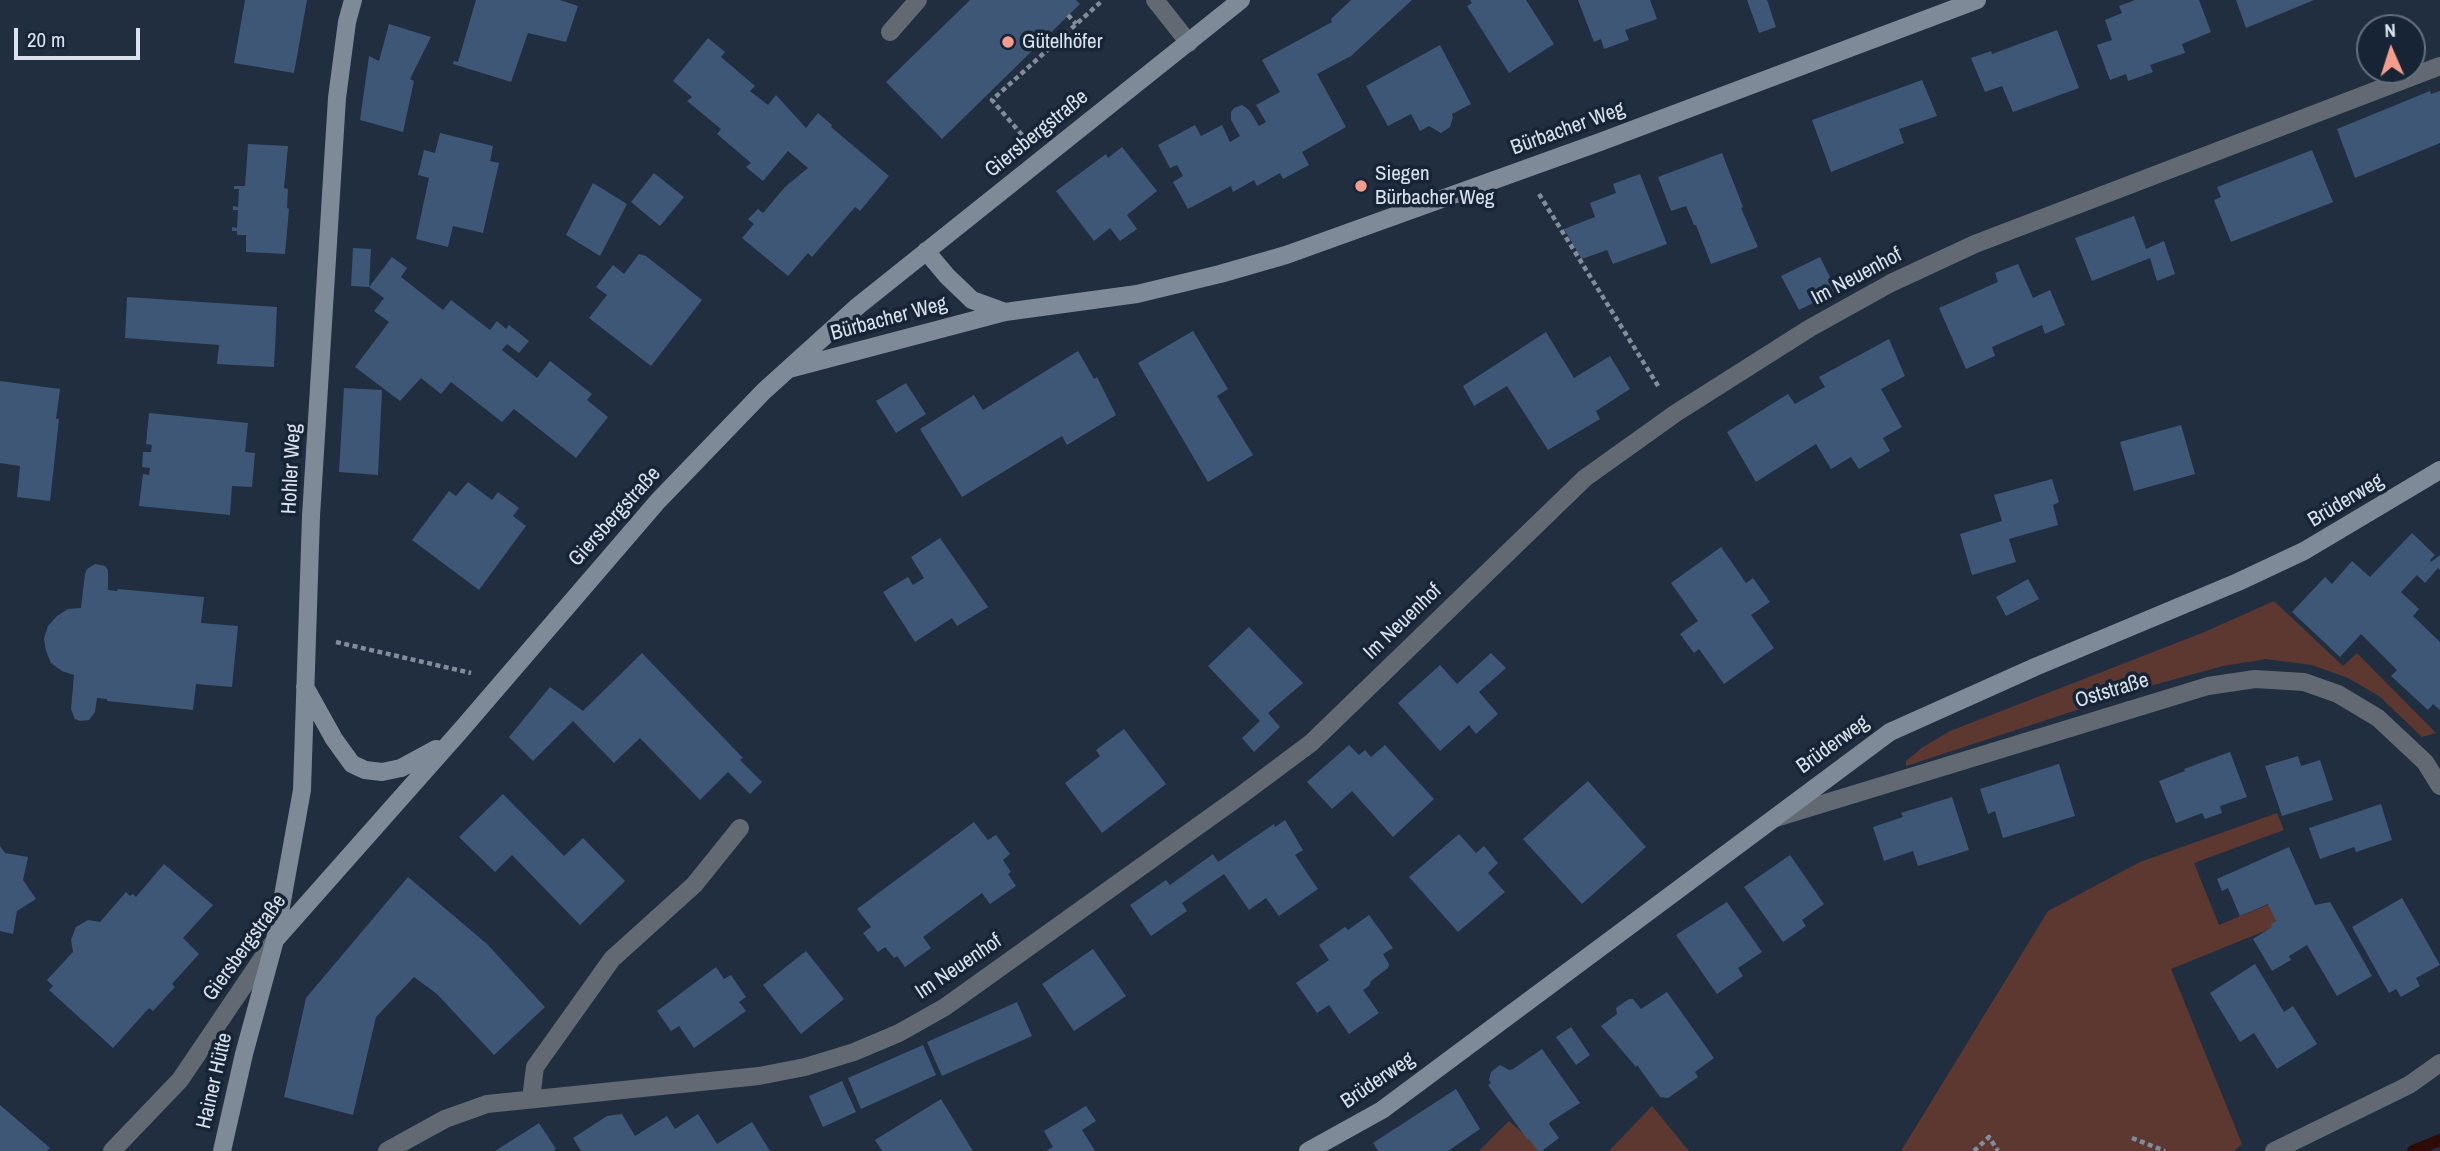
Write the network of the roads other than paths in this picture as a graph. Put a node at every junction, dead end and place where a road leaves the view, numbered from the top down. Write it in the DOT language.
graph roads {
  1 [pos="353,0"];
  2 [pos="918,0"];
  3 [pos="1155,0"];
  4 [pos="1241,0"];
  5 [pos="1977,0"];
  6 [pos="890,32"];
  7 [pos="1189,43"];
  8 [pos="2440,66"];
  9 [pos="926,251"];
  10 [pos="1005,312"];
  11 [pos="785,370"];
  12 [pos="2440,470"];
  13 [pos="305,686"];
  14 [pos="461,730"];
  15 [pos="2440,786"];
  16 [pos="1769,820"];
  17 [pos="740,828"];
  18 [pos="275,940"];
  19 [pos="2440,1063"];
  20 [pos="531,1099"];
  21 [pos="112,1151"];
  22 [pos="222,1151"];
  23 [pos="387,1151"];
  24 [pos="1308,1151"];
  25 [pos="2274,1151"];
  1 -- 13 [label="street, Hohler Weg"];
  2 -- 6 [label="street"];
  3 -- 7 [label="street"];
  4 -- 7 [label="street, Giersbergstraße"];
  5 -- 10 [label="street, Bürbacher Weg"];
  7 -- 9 [label="street, Giersbergstraße"];
  8 -- 20 [label="street, Im Neuenhof"];
  9 -- 10 [label="street, Bürbacher Weg"];
  9 -- 11 [label="street, Giersbergstraße"];
  10 -- 11 [label="street, Bürbacher Weg"];
  11 -- 14 [label="street, Giersbergstraße"];
  12 -- 16 [label="street, Brüderweg"];
  13 -- 14 [label="street"];
  13 -- 18 [label="street, Hohler Weg"];
  14 -- 18 [label="street, Giersbergstraße"];
  15 -- 16 [label="street, Oststraße"];
  16 -- 24 [label="street, Brüderweg"];
  17 -- 20 [label="street"];
  18 -- 21 [label="street, Giersbergstraße"];
  18 -- 22 [label="street, Hainer Hütte"];
  19 -- 25 [label="street"];
  20 -- 23 [label="street, Im Neuenhof"];
}
